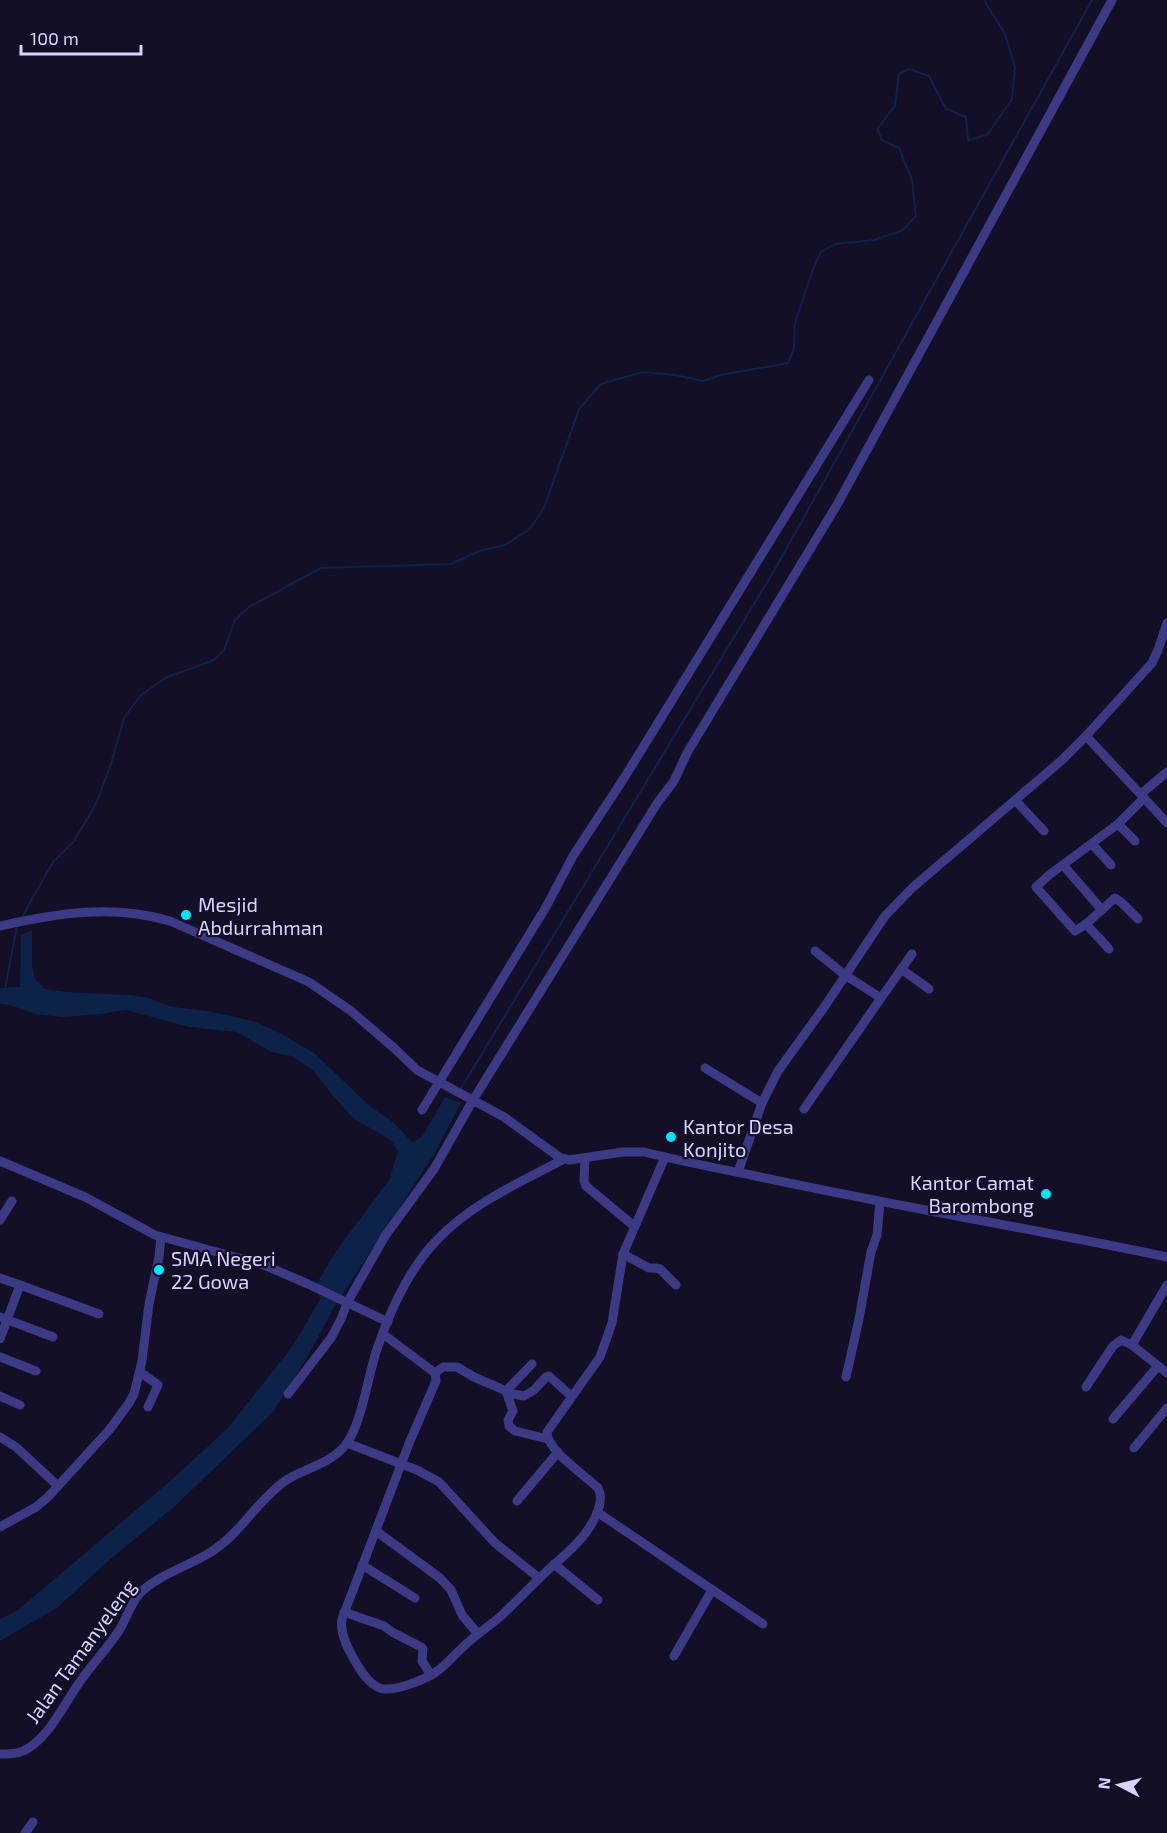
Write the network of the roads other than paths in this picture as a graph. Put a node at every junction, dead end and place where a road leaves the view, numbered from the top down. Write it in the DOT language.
graph roads {
  1 [pos="1112,0"];
  2 [pos="869,380"];
  3 [pos="1167,623"];
  4 [pos="1086,736"];
  5 [pos="1167,772"];
  6 [pos="1142,796"];
  7 [pos="1015,800"];
  8 [pos="1167,823"];
  9 [pos="1118,824"];
  10 [pos="1044,831"];
  11 [pos="1135,841"];
  12 [pos="1092,844"];
  13 [pos="1063,865"];
  14 [pos="1111,865"];
  15 [pos="1102,910"];
  16 [pos="1138,919"];
  17 [pos="1086,924"];
  18 [pos="0,926"];
  19 [pos="1109,949"];
  20 [pos="816,951"];
  21 [pos="912,954"];
  22 [pos="901,969"];
  23 [pos="845,975"];
  24 [pos="928,989"];
  25 [pos="881,998"];
  26 [pos="705,1068"];
  27 [pos="440,1084"];
  28 [pos="471,1098"];
  29 [pos="762,1103"];
  30 [pos="804,1109"];
  31 [pos="422,1110"];
  32 [pos="665,1157"];
  33 [pos="585,1158"];
  34 [pos="564,1160"];
  35 [pos="0,1161"];
  36 [pos="738,1172"];
  37 [pos="12,1202"];
  38 [pos="880,1202"];
  39 [pos="0,1220"];
  40 [pos="634,1226"];
  41 [pos="161,1237"];
  42 [pos="623,1254"];
  43 [pos="1167,1257"];
  44 [pos="0,1278"];
  45 [pos="20,1285"];
  46 [pos="676,1285"];
  47 [pos="1167,1285"];
  48 [pos="344,1301"];
  49 [pos="99,1314"];
  50 [pos="3,1318"];
  51 [pos="388,1322"];
  52 [pos="383,1334"];
  53 [pos="53,1337"];
  54 [pos="0,1338"];
  55 [pos="1132,1346"];
  56 [pos="0,1357"];
  57 [pos="532,1364"];
  58 [pos="1158,1365"];
  59 [pos="36,1371"];
  60 [pos="140,1372"];
  61 [pos="435,1373"];
  62 [pos="1167,1373"];
  63 [pos="846,1377"];
  64 [pos="1086,1387"];
  65 [pos="506,1391"];
  66 [pos="288,1394"];
  67 [pos="0,1396"];
  68 [pos="571,1396"];
  69 [pos="20,1405"];
  70 [pos="148,1407"];
  71 [pos="1167,1408"];
  72 [pos="1113,1419"];
  73 [pos="0,1437"];
  74 [pos="548,1438"];
  75 [pos="347,1443"];
  76 [pos="1134,1448"];
  77 [pos="558,1452"];
  78 [pos="402,1463"];
  79 [pos="58,1486"];
  80 [pos="517,1501"];
  81 [pos="597,1512"];
  82 [pos="0,1527"];
  83 [pos="375,1531"];
  84 [pos="554,1564"];
  85 [pos="362,1565"];
  86 [pos="539,1578"];
  87 [pos="712,1590"];
  88 [pos="415,1598"];
  89 [pos="598,1600"];
  90 [pos="344,1612"];
  91 [pos="763,1624"];
  92 [pos="478,1634"];
  93 [pos="674,1656"];
  94 [pos="431,1676"];
  95 [pos="0,1754"];
  96 [pos="33,1822"];
  97 [pos="25,1833"];
  1 -- 28 [label="street"];
  2 -- 27 [label="street"];
  3 -- 4 [label="street"];
  4 -- 6 [label="street"];
  4 -- 7 [label="street"];
  5 -- 6 [label="street"];
  6 -- 8 [label="street"];
  6 -- 9 [label="street"];
  7 -- 10 [label="street"];
  7 -- 23 [label="street"];
  9 -- 11 [label="street"];
  9 -- 12 [label="street"];
  12 -- 13 [label="street"];
  12 -- 14 [label="street"];
  13 -- 15 [label="street"];
  13 -- 17 [label="street"];
  15 -- 16 [label="street"];
  15 -- 17 [label="street"];
  17 -- 19 [label="street"];
  18 -- 27 [label="street"];
  20 -- 23 [label="street"];
  21 -- 22 [label="street"];
  22 -- 24 [label="street"];
  22 -- 25 [label="street"];
  23 -- 25 [label="street"];
  23 -- 29 [label="street"];
  25 -- 30 [label="street"];
  26 -- 29 [label="street"];
  27 -- 28 [label="street"];
  27 -- 31 [label="street"];
  28 -- 34 [label="street"];
  28 -- 48 [label="street"];
  29 -- 36 [label="street"];
  32 -- 33 [label="street"];
  32 -- 36 [label="street"];
  32 -- 40 [label="street"];
  33 -- 34 [label="street"];
  33 -- 40 [label="street"];
  34 -- 51 [label="street"];
  35 -- 41 [label="street"];
  36 -- 38 [label="street"];
  37 -- 39 [label="street"];
  38 -- 43 [label="street"];
  38 -- 63 [label="street"];
  40 -- 42 [label="street"];
  41 -- 48 [label="street"];
  41 -- 60 [label="street"];
  42 -- 46 [label="street"];
  42 -- 68 [label="street"];
  44 -- 45 [label="street"];
  45 -- 49 [label="street"];
  45 -- 50 [label="street"];
  47 -- 55 [label="street"];
  48 -- 51 [label="street"];
  48 -- 66 [label="street"];
  50 -- 53 [label="street"];
  50 -- 54 [label="street"];
  51 -- 52 [label="street"];
  52 -- 61 [label="street"];
  52 -- 75 [label="street"];
  55 -- 58 [label="street"];
  55 -- 64 [label="street"];
  56 -- 59 [label="street"];
  57 -- 65 [label="street"];
  58 -- 62 [label="street"];
  58 -- 72 [label="street"];
  60 -- 70 [label="street"];
  60 -- 79 [label="street"];
  61 -- 65 [label="street"];
  61 -- 78 [label="street"];
  65 -- 68 [label="street"];
  65 -- 74 [label="street"];
  67 -- 69 [label="street"];
  68 -- 74 [label="street"];
  71 -- 76 [label="street"];
  73 -- 79 [label="street"];
  74 -- 77 [label="street"];
  75 -- 78 [label="street"];
  75 -- 95 [label="street, Jalan Tamanyeleng"];
  77 -- 80 [label="street"];
  77 -- 81 [label="street"];
  78 -- 83 [label="street"];
  78 -- 86 [label="street"];
  79 -- 82 [label="street"];
  81 -- 84 [label="street"];
  81 -- 87 [label="street"];
  83 -- 85 [label="street"];
  83 -- 92 [label="street"];
  84 -- 86 [label="street"];
  84 -- 89 [label="street"];
  85 -- 88 [label="street"];
  85 -- 90 [label="street"];
  86 -- 92 [label="street"];
  87 -- 91 [label="street"];
  87 -- 93 [label="street"];
  90 -- 94 [label="street"];
  90 -- 94 [label="street"];
  92 -- 94 [label="street"];
  96 -- 97 [label="street"];
}
